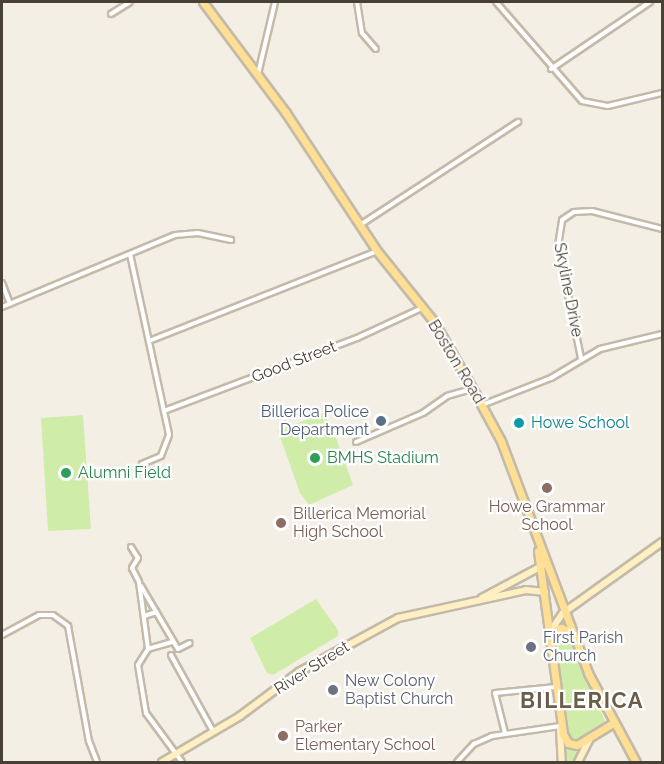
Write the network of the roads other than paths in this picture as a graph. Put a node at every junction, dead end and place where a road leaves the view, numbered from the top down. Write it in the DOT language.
graph roads {
  1 [pos="130,2"];
  2 [pos="203,2"];
  3 [pos="275,2"];
  4 [pos="357,2"];
  5 [pos="496,2"];
  6 [pos="650,2"];
  7 [pos="111,14"];
  8 [pos="376,49"];
  9 [pos="551,69"];
  10 [pos="258,75"];
  11 [pos="663,93"];
  12 [pos="518,122"];
  13 [pos="359,226"];
  14 [pos="663,229"];
  15 [pos="231,240"];
  16 [pos="377,251"];
  17 [pos="130,254"];
  18 [pos="2,283"];
  19 [pos="10,304"];
  20 [pos="2,307"];
  21 [pos="423,308"];
  22 [pos="663,334"];
  23 [pos="148,341"];
  24 [pos="581,358"];
  25 [pos="473,389"];
  26 [pos="482,405"];
  27 [pos="164,411"];
  28 [pos="356,442"];
  29 [pos="142,464"];
  30 [pos="663,542"];
  31 [pos="132,547"];
  32 [pos="544,567"];
  33 [pos="139,582"];
  34 [pos="545,591"];
  35 [pos="474,602"];
  36 [pos="156,612"];
  37 [pos="563,613"];
  38 [pos="144,616"];
  39 [pos="550,632"];
  40 [pos="571,632"];
  41 [pos="2,635"];
  42 [pos="172,642"];
  43 [pos="190,643"];
  44 [pos="148,649"];
  45 [pos="171,655"];
  46 [pos="556,687"];
  47 [pos="612,723"];
  48 [pos="560,726"];
  49 [pos="213,732"];
  50 [pos="505,733"];
  51 [pos="590,738"];
  52 [pos="176,754"];
  53 [pos="97,762"];
  54 [pos="162,762"];
  55 [pos="182,762"];
  56 [pos="457,762"];
  57 [pos="562,762"];
  58 [pos="578,762"];
  59 [pos="636,762"];
  1 -- 7 [label="street"];
  2 -- 10 [label="main road, Boston Road"];
  3 -- 10 [label="street"];
  4 -- 8 [label="street"];
  5 -- 9 [label="street"];
  6 -- 9 [label="street"];
  9 -- 11 [label="street"];
  10 -- 13 [label="main road, Boston Road"];
  12 -- 13 [label="street"];
  13 -- 16 [label="main road, Boston Road"];
  14 -- 24 [label="street, Skyline Drive"];
  15 -- 17 [label="street"];
  16 -- 21 [label="main road, Boston Road"];
  16 -- 23 [label="street"];
  17 -- 19 [label="street"];
  17 -- 23 [label="street"];
  18 -- 19 [label="street"];
  19 -- 20 [label="street"];
  21 -- 25 [label="main road, Boston Road"];
  21 -- 27 [label="street, Good Street"];
  22 -- 24 [label="street"];
  23 -- 27 [label="street"];
  24 -- 26 [label="street"];
  25 -- 26 [label="main road, Boston Road"];
  25 -- 28 [label="street"];
  26 -- 32 [label="main road, Boston Road"];
  27 -- 29 [label="street"];
  30 -- 37 [label="main road"];
  31 -- 33 [label="street"];
  32 -- 34 [label="main road"];
  32 -- 35 [label="main road, River Street"];
  32 -- 37 [label="main road, Boston Road"];
  33 -- 36 [label="street"];
  33 -- 38 [label="street"];
  34 -- 35 [label="main road, River Street"];
  34 -- 39 [label="main road"];
  35 -- 49 [label="main road, River Street"];
  36 -- 38 [label="street"];
  36 -- 42 [label="street"];
  37 -- 39 [label="main road"];
  37 -- 40 [label="main road, Boston Road"];
  38 -- 44 [label="street"];
  39 -- 40 [label="main road"];
  39 -- 46 [label="main road"];
  40 -- 47 [label="main road, Boston Road"];
  41 -- 53 [label="street"];
  42 -- 43 [label="street"];
  42 -- 44 [label="street"];
  44 -- 52 [label="street"];
  45 -- 49 [label="street"];
  46 -- 48 [label="main road"];
  46 -- 50 [label="street"];
  47 -- 51 [label="main road"];
  47 -- 59 [label="main road, Boston Road"];
  48 -- 50 [label="street"];
  48 -- 51 [label="main road"];
  48 -- 57 [label="main road"];
  49 -- 52 [label="main road, River Street"];
  50 -- 56 [label="street"];
  51 -- 58 [label="main road"];
  52 -- 54 [label="main road, River Street"];
  52 -- 55 [label="street"];
}
